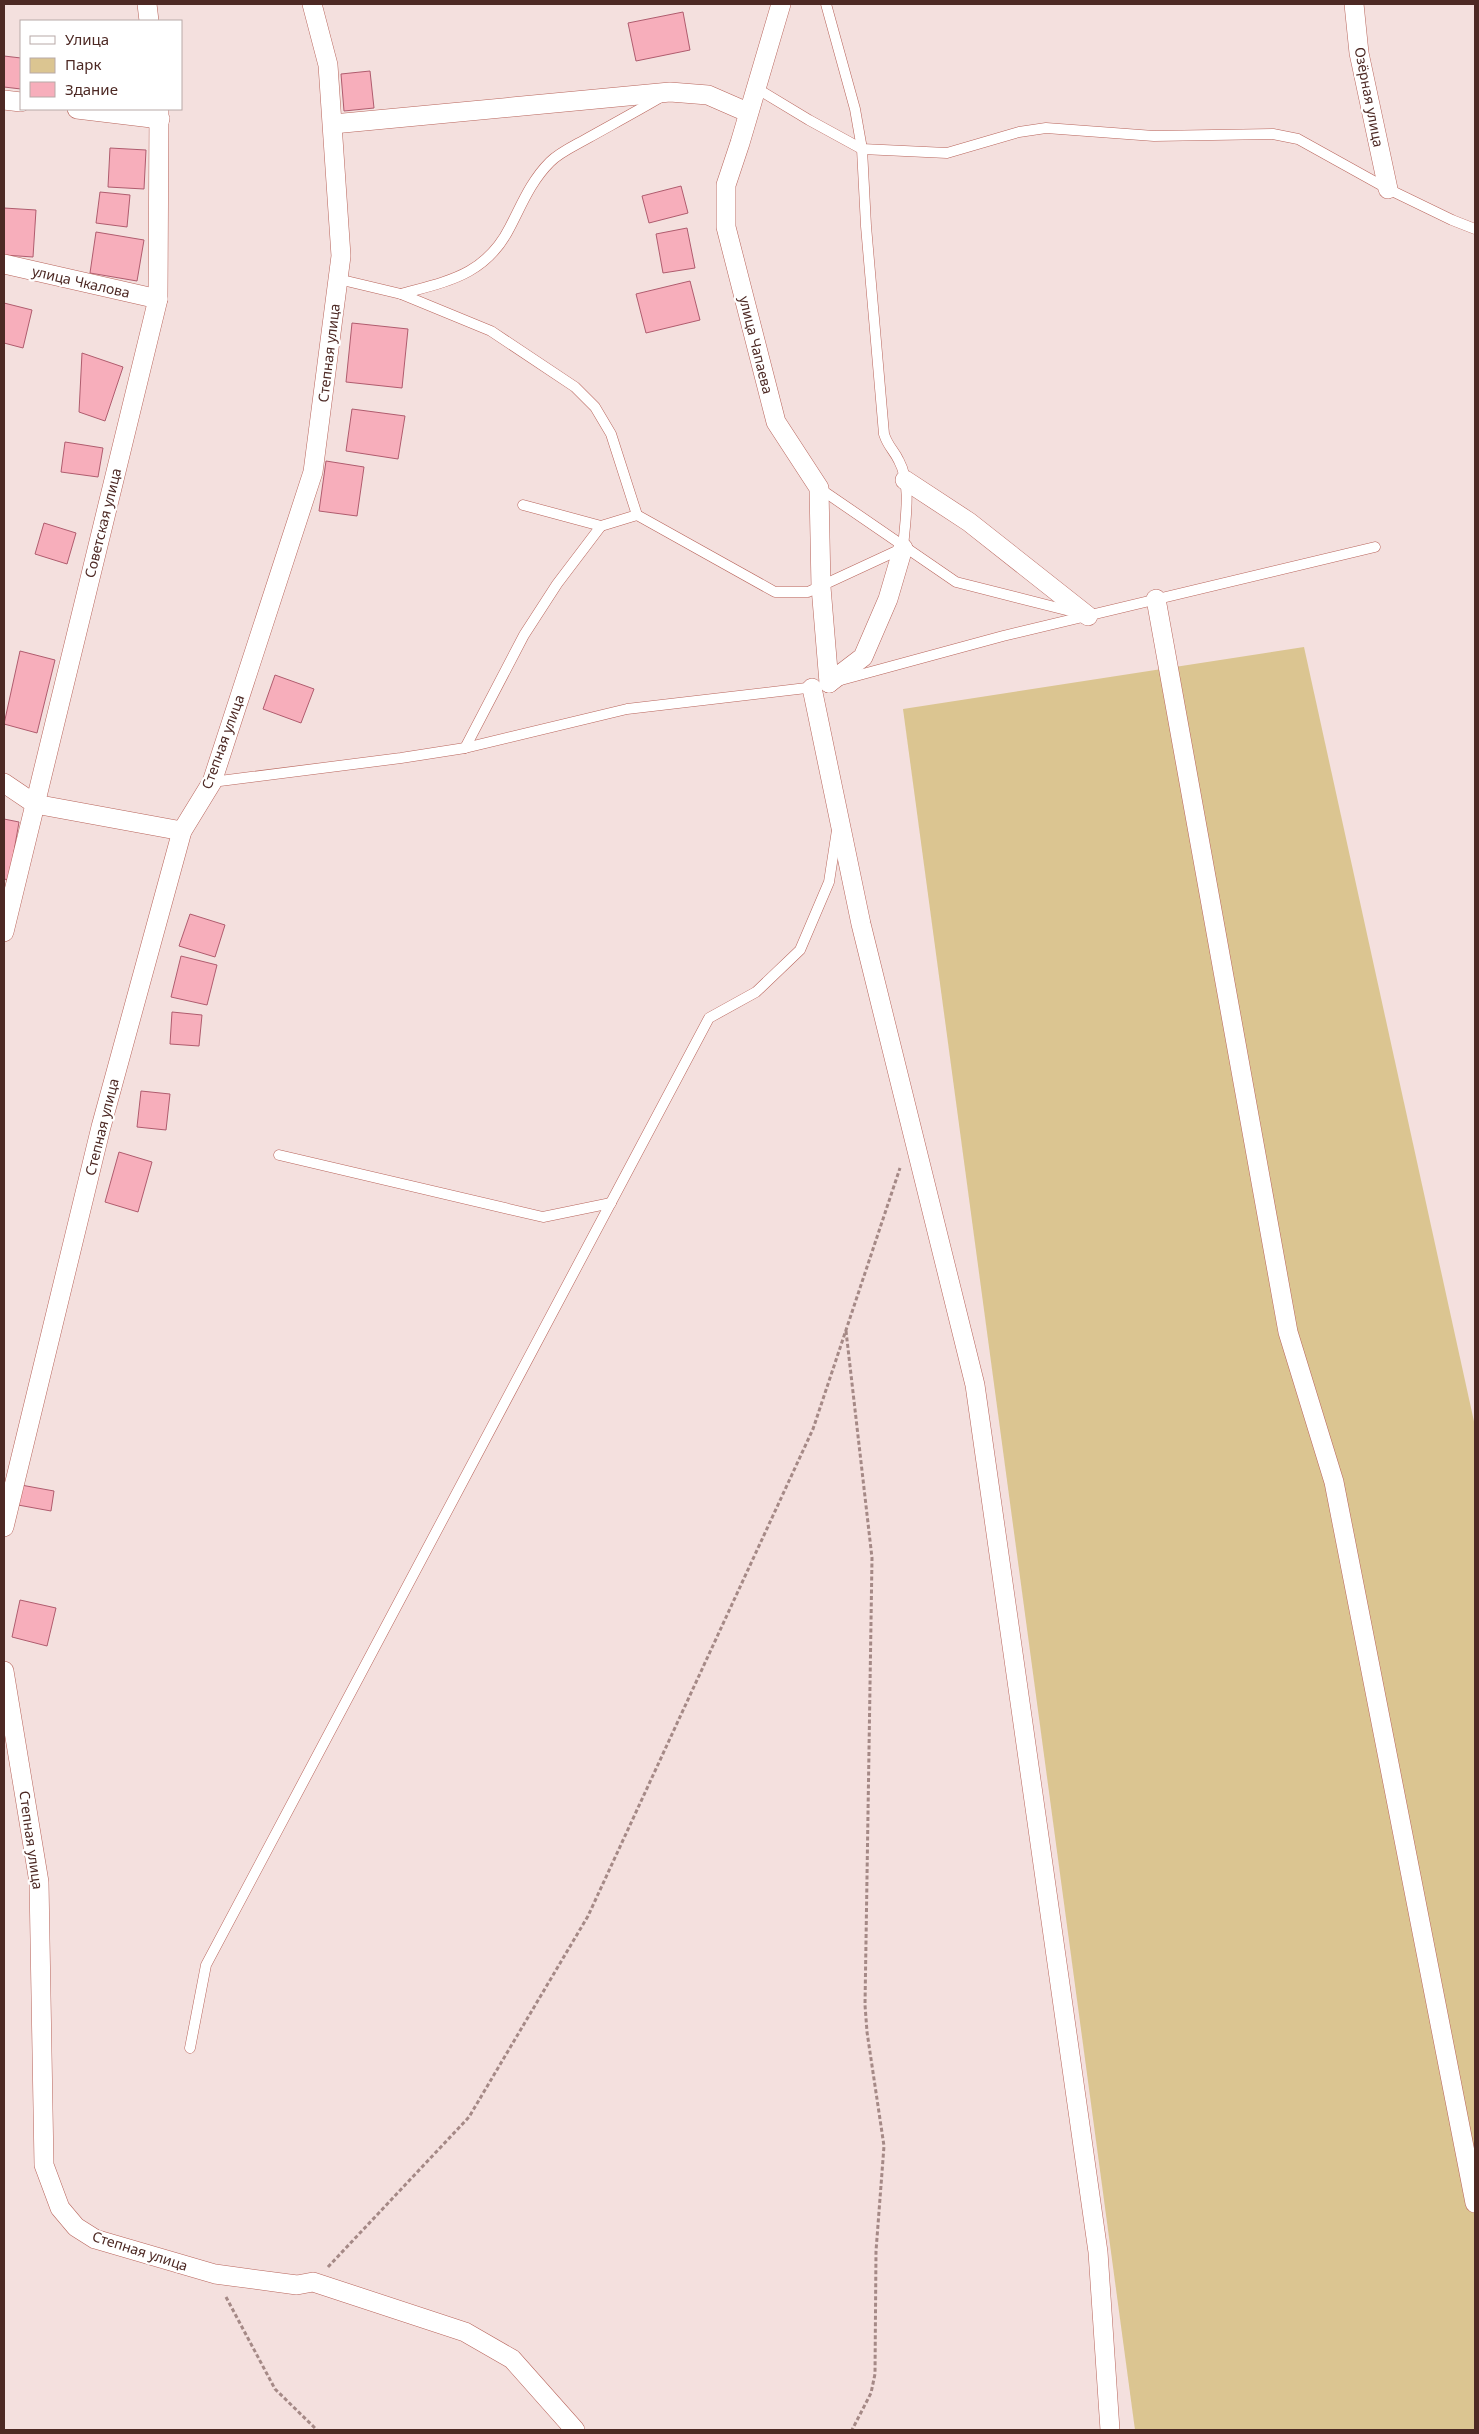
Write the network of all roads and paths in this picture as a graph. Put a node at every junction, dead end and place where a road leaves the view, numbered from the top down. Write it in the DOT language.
graph roads {
  1 [pos="147,4"];
  2 [pos="312,4"];
  3 [pos="781,4"];
  4 [pos="826,4"];
  5 [pos="1354,4"];
  6 [pos="149,20"];
  7 [pos="756,88"];
  8 [pos="670,92"];
  9 [pos="4,100"];
  10 [pos="20,102"];
  11 [pos="94,110"];
  12 [pos="747,112"];
  13 [pos="160,114"];
  14 [pos="333,124"];
  15 [pos="862,149"];
  16 [pos="1388,189"];
  17 [pos="1475,229"];
  18 [pos="4,264"];
  19 [pos="338,279"];
  20 [pos="401,294"];
  21 [pos="158,299"];
  22 [pos="905,480"];
  23 [pos="819,488"];
  24 [pos="523,505"];
  25 [pos="636,515"];
  26 [pos="601,526"];
  27 [pos="1375,547"];
  28 [pos="903,548"];
  29 [pos="821,587"];
  30 [pos="1156,599"];
  31 [pos="1088,616"];
  32 [pos="820,686"];
  33 [pos="465,748"];
  34 [pos="4,782"];
  35 [pos="212,782"];
  36 [pos="35,804"];
  37 [pos="839,818"];
  38 [pos="182,830"];
  39 [pos="4,932"];
  40 [pos="912,1132"];
  41 [pos="279,1155"];
  42 [pos="611,1203"];
  43 [pos="846,1329"];
  44 [pos="4,1527"];
  45 [pos="4,1671"];
  46 [pos="190,2048"];
  47 [pos="1475,2204"];
  48 [pos="214,2274"];
  49 [pos="313,2282"];
  50 [pos="317,2430"];
  51 [pos="575,2430"];
  52 [pos="852,2430"];
  53 [pos="1110,2430"];
  1 -- 6 [label="street"];
  2 -- 14 [label="street, Степная улица"];
  3 -- 7 [label="street, улица Чапаева"];
  4 -- 15 [label="lane"];
  5 -- 16 [label="street, Озёрная улица"];
  7 -- 12 [label="street, улица Чапаева"];
  7 -- 15 [label="lane"];
  8 -- 12 [label="street"];
  8 -- 14 [label="street"];
  8 -- 20 [label="lane"];
  9 -- 10 [label="street"];
  11 -- 13 [label="street"];
  12 -- 23 [label="street, улица Чапаева"];
  13 -- 21 [label="street, Советская улица"];
  14 -- 19 [label="street, Степная улица"];
  15 -- 16 [label="lane"];
  15 -- 22 [label="lane"];
  16 -- 17 [label="lane"];
  18 -- 21 [label="street, улица Чкалова"];
  19 -- 20 [label="lane"];
  19 -- 35 [label="street, Степная улица"];
  20 -- 25 [label="lane"];
  21 -- 36 [label="street, Советская улица"];
  22 -- 28 [label="lane"];
  22 -- 31 [label="street"];
  23 -- 28 [label="lane"];
  23 -- 29 [label="street"];
  24 -- 26 [label="lane"];
  25 -- 26 [label="lane"];
  25 -- 29 [label="lane"];
  26 -- 33 [label="lane"];
  27 -- 30 [label="lane"];
  28 -- 29 [label="lane"];
  28 -- 31 [label="lane"];
  28 -- 32 [label="street"];
  29 -- 32 [label="street"];
  30 -- 31 [label="lane"];
  30 -- 47 [label="street"];
  31 -- 32 [label="lane"];
  32 -- 33 [label="lane"];
  32 -- 37 [label="street"];
  33 -- 35 [label="lane"];
  34 -- 36 [label="street"];
  35 -- 38 [label="street, Степная улица"];
  36 -- 38 [label="street"];
  36 -- 39 [label="street, Советская улица"];
  37 -- 40 [label="street"];
  37 -- 42 [label="lane"];
  38 -- 44 [label="street, Степная улица"];
  40 -- 43 [label="path"];
  40 -- 53 [label="street"];
  41 -- 42 [label="lane"];
  42 -- 46 [label="lane"];
  43 -- 49 [label="path"];
  43 -- 52 [label="path"];
  45 -- 48 [label="street, Степная улица"];
  48 -- 49 [label="street, Степная улица"];
  48 -- 50 [label="path"];
  49 -- 51 [label="street, Степная улица"];
}
